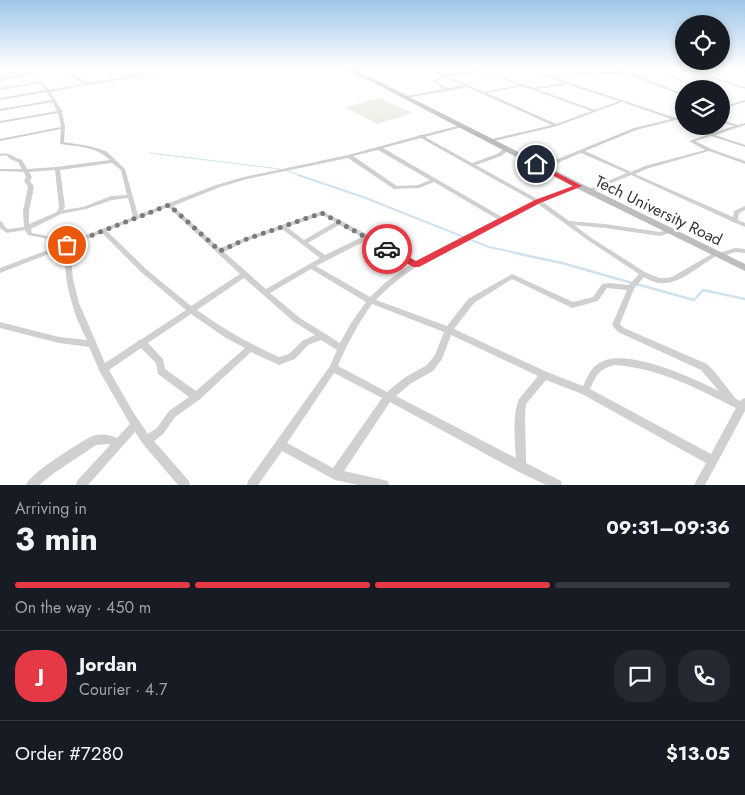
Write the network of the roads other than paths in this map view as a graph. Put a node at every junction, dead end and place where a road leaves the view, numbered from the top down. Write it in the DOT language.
graph roads {
  1 [pos="48,91"];
  2 [pos="44,92"];
  3 [pos="394,92"];
  4 [pos="438,92"];
  5 [pos="481,92"];
  6 [pos="491,92"];
  7 [pos="543,92"];
  8 [pos="591,92"];
  9 [pos="484,93"];
  10 [pos="13,97"];
  11 [pos="406,97"];
  12 [pos="0,99"];
  13 [pos="55,101"];
  14 [pos="620,102"];
  15 [pos="744,102"];
  16 [pos="730,106"];
  17 [pos="16,108"];
  18 [pos="0,110"];
  19 [pos="61,111"];
  20 [pos="596,111"];
  21 [pos="675,119"];
  22 [pos="0,122"];
  23 [pos="730,124"];
  24 [pos="745,124"];
  25 [pos="556,125"];
  26 [pos="461,126"];
  27 [pos="737,126"];
  28 [pos="62,128"];
  29 [pos="730,129"];
  30 [pos="712,135"];
  31 [pos="420,136"];
  32 [pos="0,140"];
  33 [pos="490,141"];
  34 [pos="745,146"];
  35 [pos="379,148"];
  36 [pos="507,149"];
  37 [pos="708,150"];
  38 [pos="581,151"];
  39 [pos="0,155"];
  40 [pos="349,156"];
  41 [pos="113,161"];
  42 [pos="745,164"];
  43 [pos="472,165"];
  44 [pos="548,167"];
  45 [pos="57,169"];
  46 [pos="0,170"];
  47 [pos="27,172"];
  48 [pos="630,173"];
  49 [pos="435,180"];
  50 [pos="579,186"];
  51 [pos="588,191"];
  52 [pos="130,196"];
  53 [pos="537,201"];
  54 [pos="169,205"];
  55 [pos="745,208"];
  56 [pos="59,213"];
  57 [pos="136,218"];
  58 [pos="501,219"];
  59 [pos="735,221"];
  60 [pos="340,222"];
  61 [pos="0,223"];
  62 [pos="569,223"];
  63 [pos="745,225"];
  64 [pos="283,227"];
  65 [pos="26,228"];
  66 [pos="7,231"];
  67 [pos="103,231"];
  68 [pos="672,232"];
  69 [pos="0,234"];
  70 [pos="366,238"];
  71 [pos="305,242"];
  72 [pos="67,245"];
  73 [pos="57,249"];
  74 [pos="220,251"];
  75 [pos="745,251"];
  76 [pos="719,254"];
  77 [pos="325,258"];
  78 [pos="416,264"];
  79 [pos="311,266"];
  80 [pos="745,268"];
  81 [pos="0,272"];
  82 [pos="244,274"];
  83 [pos="643,274"];
  84 [pos="631,288"];
  85 [pos="265,293"];
  86 [pos="371,301"];
  87 [pos="190,309"];
  88 [pos="0,325"];
  89 [pos="449,330"];
  90 [pos="322,336"];
  91 [pos="142,342"];
  92 [pos="92,344"];
  93 [pos="250,348"];
  94 [pos="341,348"];
  95 [pos="103,368"];
  96 [pos="332,368"];
  97 [pos="544,375"];
  98 [pos="585,390"];
  99 [pos="196,396"];
  100 [pos="388,397"];
  101 [pos="733,402"];
  102 [pos="744,405"];
  103 [pos="135,425"];
  104 [pos="147,441"];
  105 [pos="118,442"];
  106 [pos="281,445"];
  107 [pos="713,461"];
  108 [pos="521,467"];
  109 [pos="335,475"];
  110 [pos="31,485"];
  111 [pos="81,485"];
  112 [pos="185,485"];
  113 [pos="252,485"];
  114 [pos="384,485"];
  115 [pos="557,485"];
  116 [pos="699,485"];
  1 -- 13 [label="street"];
  2 -- 10 [label="street"];
  3 -- 11 [label="street, Tech University Road"];
  4 -- 11 [label="street"];
  5 -- 9 [label="street"];
  6 -- 9 [label="street"];
  7 -- 20 [label="street"];
  8 -- 14 [label="street"];
  9 -- 25 [label="street"];
  10 -- 12 [label="street"];
  10 -- 17 [label="street"];
  11 -- 26 [label="street, Tech University Road"];
  13 -- 17 [label="street"];
  13 -- 19 [label="street"];
  14 -- 20 [label="street"];
  14 -- 21 [label="street"];
  15 -- 16 [label="street"];
  17 -- 18 [label="street"];
  19 -- 22 [label="street"];
  19 -- 28 [label="street"];
  20 -- 25 [label="street"];
  21 -- 38 [label="street"];
  23 -- 27 [label="street"];
  24 -- 27 [label="street"];
  25 -- 33 [label="street"];
  26 -- 31 [label="street"];
  26 -- 33 [label="street, Tech University Road"];
  27 -- 29 [label="street"];
  28 -- 32 [label="street"];
  28 -- 41 [label="street"];
  30 -- 34 [label="street"];
  30 -- 37 [label="street"];
  31 -- 35 [label="street"];
  31 -- 43 [label="street"];
  33 -- 36 [label="street, Tech University Road"];
  35 -- 40 [label="street"];
  35 -- 49 [label="street"];
  36 -- 43 [label="street"];
  36 -- 44 [label="street, Tech University Road"];
  37 -- 42 [label="street"];
  37 -- 48 [label="street"];
  38 -- 44 [label="street"];
  38 -- 48 [label="street"];
  39 -- 47 [label="street"];
  40 -- 49 [label="street"];
  40 -- 54 [label="street"];
  41 -- 45 [label="street"];
  41 -- 52 [label="street"];
  43 -- 53 [label="street"];
  44 -- 50 [label="street, Tech University Road"];
  45 -- 47 [label="street"];
  45 -- 56 [label="street"];
  46 -- 47 [label="street"];
  47 -- 65 [label="street"];
  48 -- 51 [label="street"];
  48 -- 59 [label="street"];
  49 -- 58 [label="street"];
  50 -- 51 [label="street, Tech University Road"];
  50 -- 53 [label="street"];
  51 -- 68 [label="street, Tech University Road"];
  52 -- 56 [label="street"];
  52 -- 57 [label="street"];
  53 -- 58 [label="street"];
  53 -- 62 [label="street"];
  54 -- 57 [label="street"];
  54 -- 74 [label="street"];
  55 -- 59 [label="street"];
  56 -- 65 [label="street"];
  57 -- 67 [label="street"];
  58 -- 78 [label="street"];
  59 -- 63 [label="street"];
  60 -- 64 [label="street"];
  60 -- 70 [label="street"];
  60 -- 71 [label="street"];
  61 -- 66 [label="street"];
  62 -- 68 [label="street"];
  62 -- 83 [label="street"];
  64 -- 71 [label="street"];
  64 -- 74 [label="street"];
  65 -- 66 [label="street"];
  65 -- 73 [label="street"];
  66 -- 69 [label="street"];
  67 -- 72 [label="street"];
  67 -- 87 [label="street"];
  68 -- 76 [label="street, Tech University Road"];
  70 -- 77 [label="street"];
  70 -- 78 [label="street"];
  71 -- 77 [label="street"];
  72 -- 73 [label="street"];
  72 -- 92 [label="street"];
  73 -- 81 [label="street"];
  74 -- 82 [label="street"];
  75 -- 76 [label="street"];
  76 -- 80 [label="street, Tech University Road"];
  76 -- 83 [label="street"];
  77 -- 79 [label="street"];
  78 -- 86 [label="street"];
  79 -- 85 [label="street"];
  79 -- 86 [label="street"];
  82 -- 85 [label="street"];
  82 -- 87 [label="street"];
  83 -- 84 [label="street"];
  84 -- 89 [label="street"];
  84 -- 101 [label="street"];
  85 -- 90 [label="street"];
  86 -- 89 [label="street"];
  86 -- 94 [label="street"];
  87 -- 91 [label="street"];
  87 -- 93 [label="street"];
  88 -- 92 [label="street"];
  89 -- 97 [label="street"];
  89 -- 100 [label="street"];
  90 -- 93 [label="street"];
  90 -- 94 [label="street"];
  91 -- 95 [label="street"];
  91 -- 99 [label="street"];
  92 -- 95 [label="street"];
  93 -- 99 [label="street"];
  94 -- 96 [label="street"];
  95 -- 103 [label="street"];
  96 -- 100 [label="street"];
  96 -- 106 [label="street"];
  97 -- 98 [label="street"];
  97 -- 108 [label="street"];
  98 -- 101 [label="street"];
  98 -- 107 [label="street"];
  99 -- 104 [label="street"];
  100 -- 108 [label="street"];
  100 -- 109 [label="street"];
  101 -- 102 [label="street"];
  102 -- 107 [label="street"];
  103 -- 104 [label="street"];
  103 -- 105 [label="street"];
  104 -- 112 [label="street"];
  105 -- 110 [label="street"];
  105 -- 111 [label="street"];
  106 -- 109 [label="street"];
  106 -- 113 [label="street"];
  107 -- 116 [label="street"];
  108 -- 115 [label="street"];
  109 -- 114 [label="street"];
}
